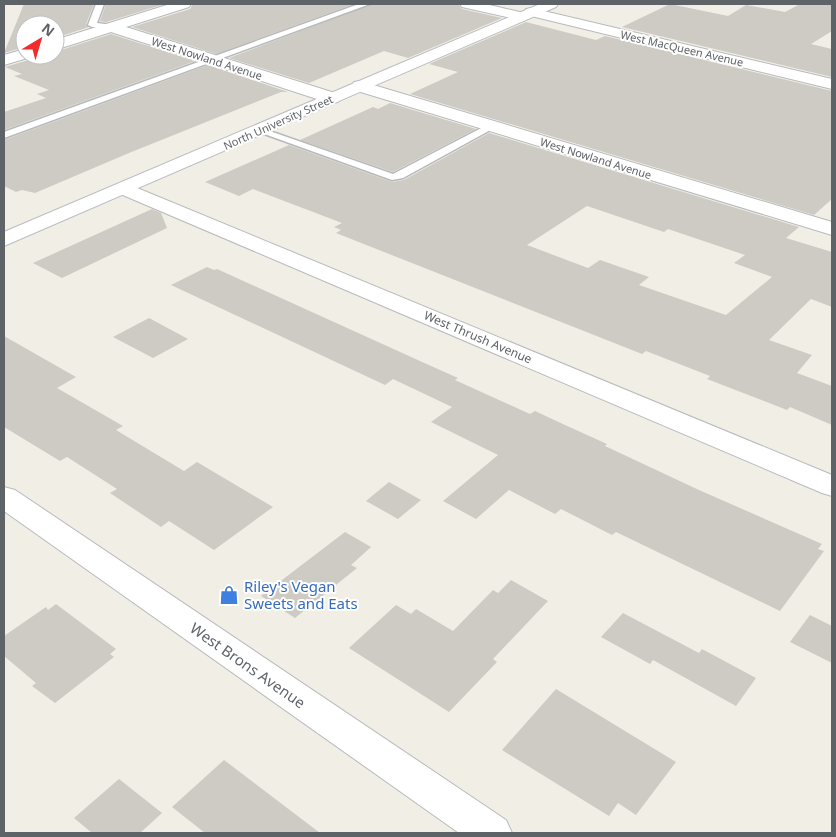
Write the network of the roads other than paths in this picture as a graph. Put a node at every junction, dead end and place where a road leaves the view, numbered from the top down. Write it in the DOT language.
graph roads {
  1 [pos="100,4"];
  2 [pos="184,4"];
  3 [pos="366,4"];
  4 [pos="468,4"];
  5 [pos="551,4"];
  6 [pos="526,14"];
  7 [pos="110,27"];
  8 [pos="65,41"];
  9 [pos="212,60"];
  10 [pos="832,84"];
  11 [pos="360,86"];
  12 [pos="332,98"];
  13 [pos="491,126"];
  14 [pos="258,130"];
  15 [pos="4,135"];
  16 [pos="125,189"];
  17 [pos="832,229"];
  18 [pos="4,240"];
  19 [pos="832,486"];
  20 [pos="4,497"];
  21 [pos="492,833"];
  1 -- 7 [label="lane"];
  2 -- 7 [label="street"];
  3 -- 9 [label="lane"];
  4 -- 6 [label="street, West MacQueen Avenue"];
  5 -- 6 [label="street, North University Street"];
  6 -- 10 [label="street, West MacQueen Avenue"];
  6 -- 11 [label="street, North University Street"];
  7 -- 8 [label="street"];
  7 -- 9 [label="street, West Nowland Avenue"];
  9 -- 12 [label="street, West Nowland Avenue"];
  9 -- 15 [label="lane"];
  11 -- 12 [label="street, North University Street"];
  11 -- 13 [label="street, West Nowland Avenue"];
  12 -- 14 [label="street, North University Street"];
  13 -- 14 [label="lane"];
  13 -- 17 [label="street, West Nowland Avenue"];
  14 -- 16 [label="street, North University Street"];
  16 -- 18 [label="street, North University Street"];
  16 -- 19 [label="street, West Thrush Avenue"];
  20 -- 21 [label="street, West Brons Avenue"];
}
